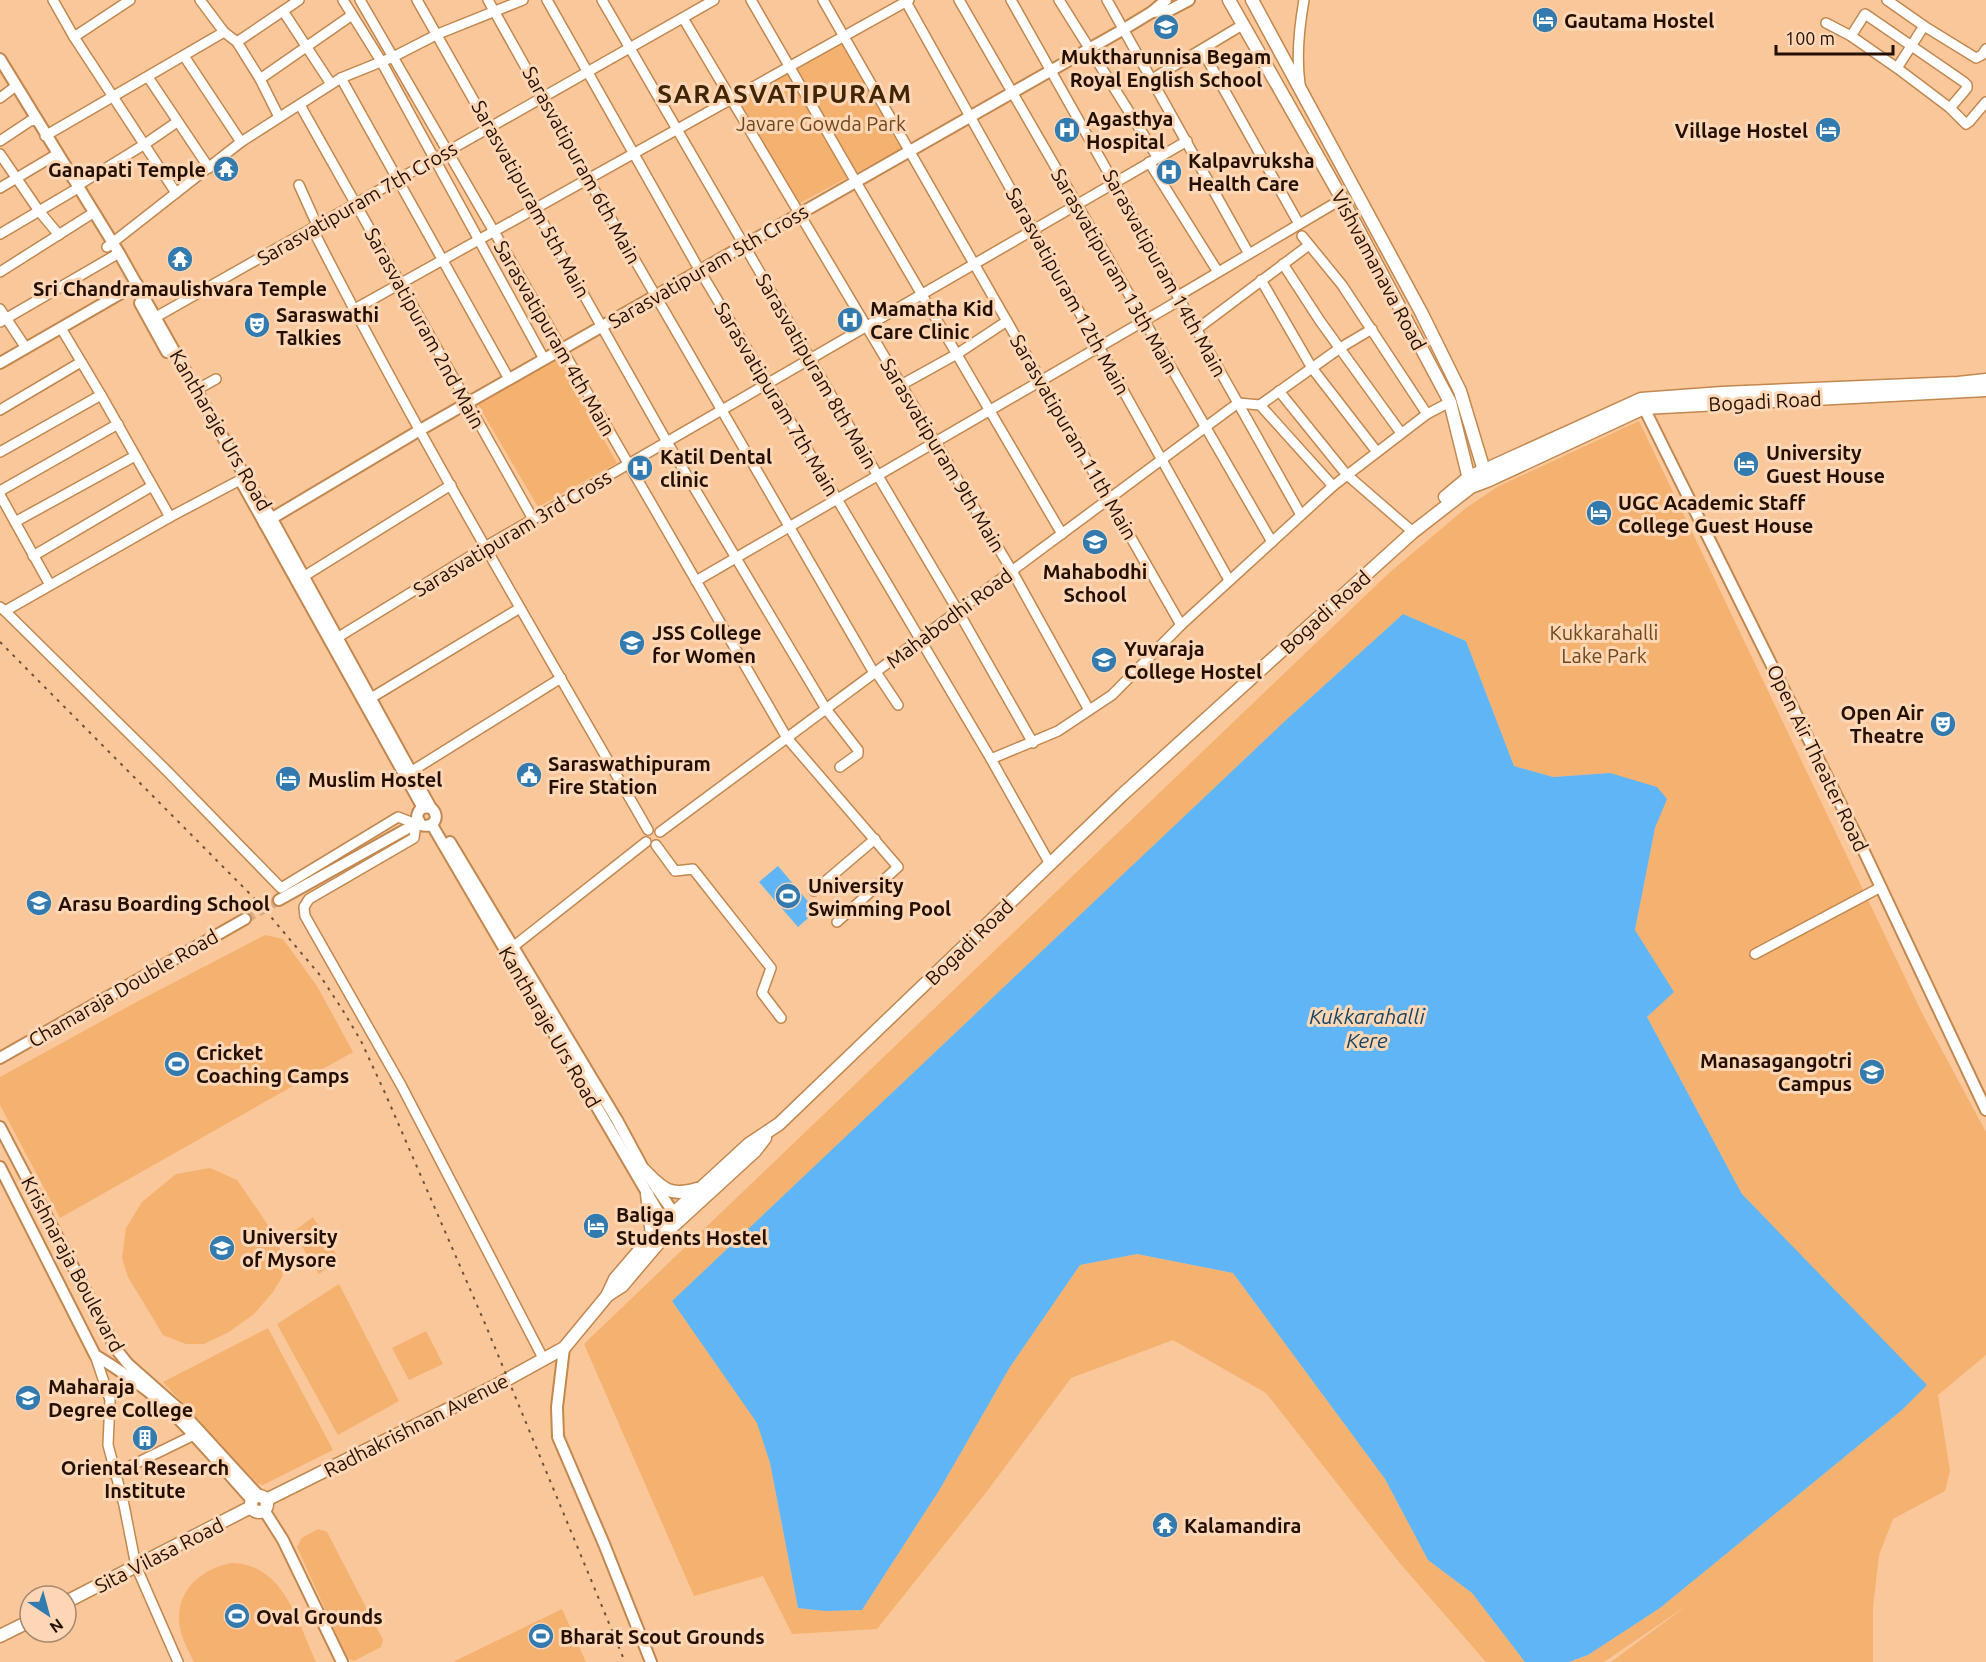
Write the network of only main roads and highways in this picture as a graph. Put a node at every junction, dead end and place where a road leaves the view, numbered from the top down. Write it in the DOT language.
graph roads {
  1 [pos="1229,0"];
  2 [pos="1252,0"];
  3 [pos="1986,380"];
  4 [pos="1986,390"];
  5 [pos="1486,476"];
  6 [pos="1470,482"];
  7 [pos="770,1132"];
  8 [pos="644,1170"];
  9 [pos="699,1189"];
  10 [pos="647,1194"];
  11 [pos="676,1216"];
  12 [pos="666,1226"];
  13 [pos="652,1235"];
  14 [pos="607,1296"];
  15 [pos="564,1348"];
  16 [pos="258,1503"];
  17 [pos="78,1596"];
  18 [pos="18,1627"];
  19 [pos="0,1636"];
  1 -- 6 [label="main road, Vishvamanava Road"];
  2 -- 5 [label="main road, Vishvamanava Road"];
  3 -- 5 [label="main road"];
  4 -- 5 [label="main road, Bogadi Road"];
  5 -- 6 [label="main road, Bogadi Road"];
  6 -- 7 [label="main road, Bogadi Road"];
  7 -- 9 [label="main road, Bogadi Road"];
  7 -- 11 [label="main road, Bogadi Road"];
  8 -- 9 [label="main road"];
  9 -- 11 [label="main road, Bogadi Road"];
  10 -- 13 [label="main road"];
  11 -- 12 [label="main road, Bogadi Road"];
  12 -- 13 [label="main road, Bogadi Road"];
  12 -- 14 [label="main road, Bogadi Road"];
  13 -- 14 [label="main road, Bogadi Road"];
  14 -- 15 [label="main road, Bogadi Road"];
  15 -- 16 [label="main road, Radhakrishnan Avenue"];
  16 -- 17 [label="main road, Sita Vilasa Road"];
  18 -- 19 [label="main road"];
}
